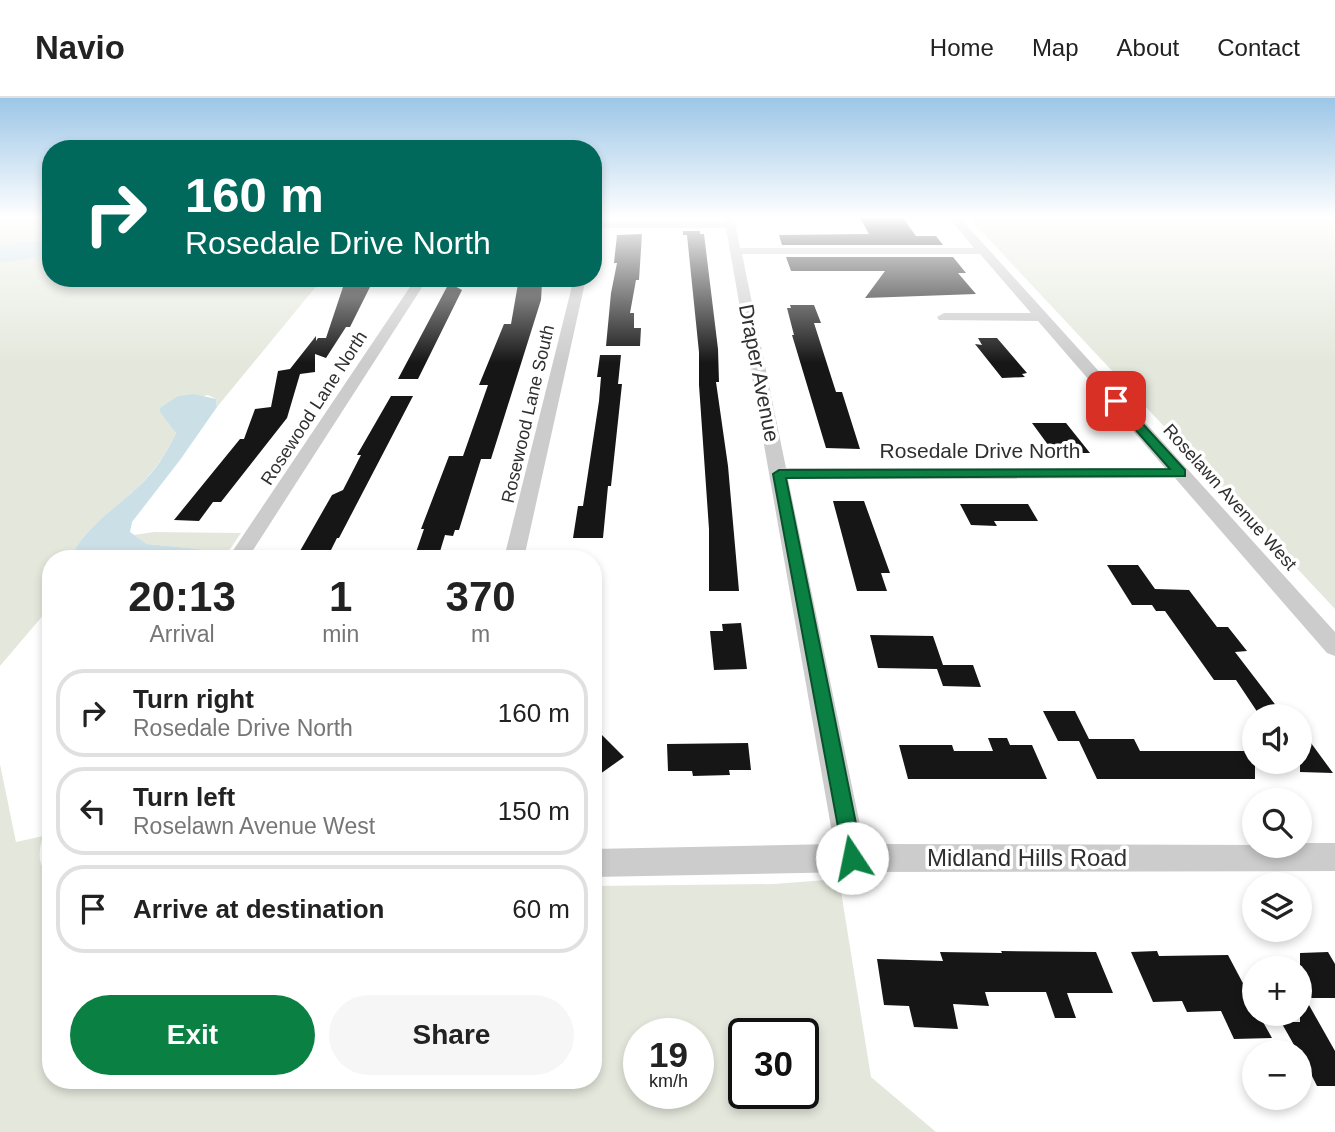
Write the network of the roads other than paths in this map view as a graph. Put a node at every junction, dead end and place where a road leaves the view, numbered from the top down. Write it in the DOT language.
graph roads {
  1 [pos="739,266"];
  2 [pos="997,266"];
  3 [pos="416,287"];
  4 [pos="578,287"];
  5 [pos="944,317"];
  6 [pos="1042,317"];
  7 [pos="1181,473"];
  8 [pos="779,474"];
  9 [pos="243,550"];
  10 [pos="516,550"];
  11 [pos="1335,647"];
  12 [pos="852,858"];
  13 [pos="1335,858"];
  14 [pos="602,863"];
  1 -- 8 [label="street, Draper Avenue"];
  2 -- 6 [label="street, Roselawn Avenue West"];
  3 -- 9 [label="street, Rosewood Lane North"];
  4 -- 10 [label="street, Rosewood Lane South"];
  5 -- 6 [label="street"];
  6 -- 7 [label="street, Roselawn Avenue West"];
  7 -- 8 [label="street, Rosedale Drive North"];
  7 -- 11 [label="street, Roselawn Avenue West"];
  8 -- 12 [label="street, Draper Avenue"];
  12 -- 13 [label="street, Midland Hills Road"];
  12 -- 14 [label="street, Midland Hills Road"];
}
